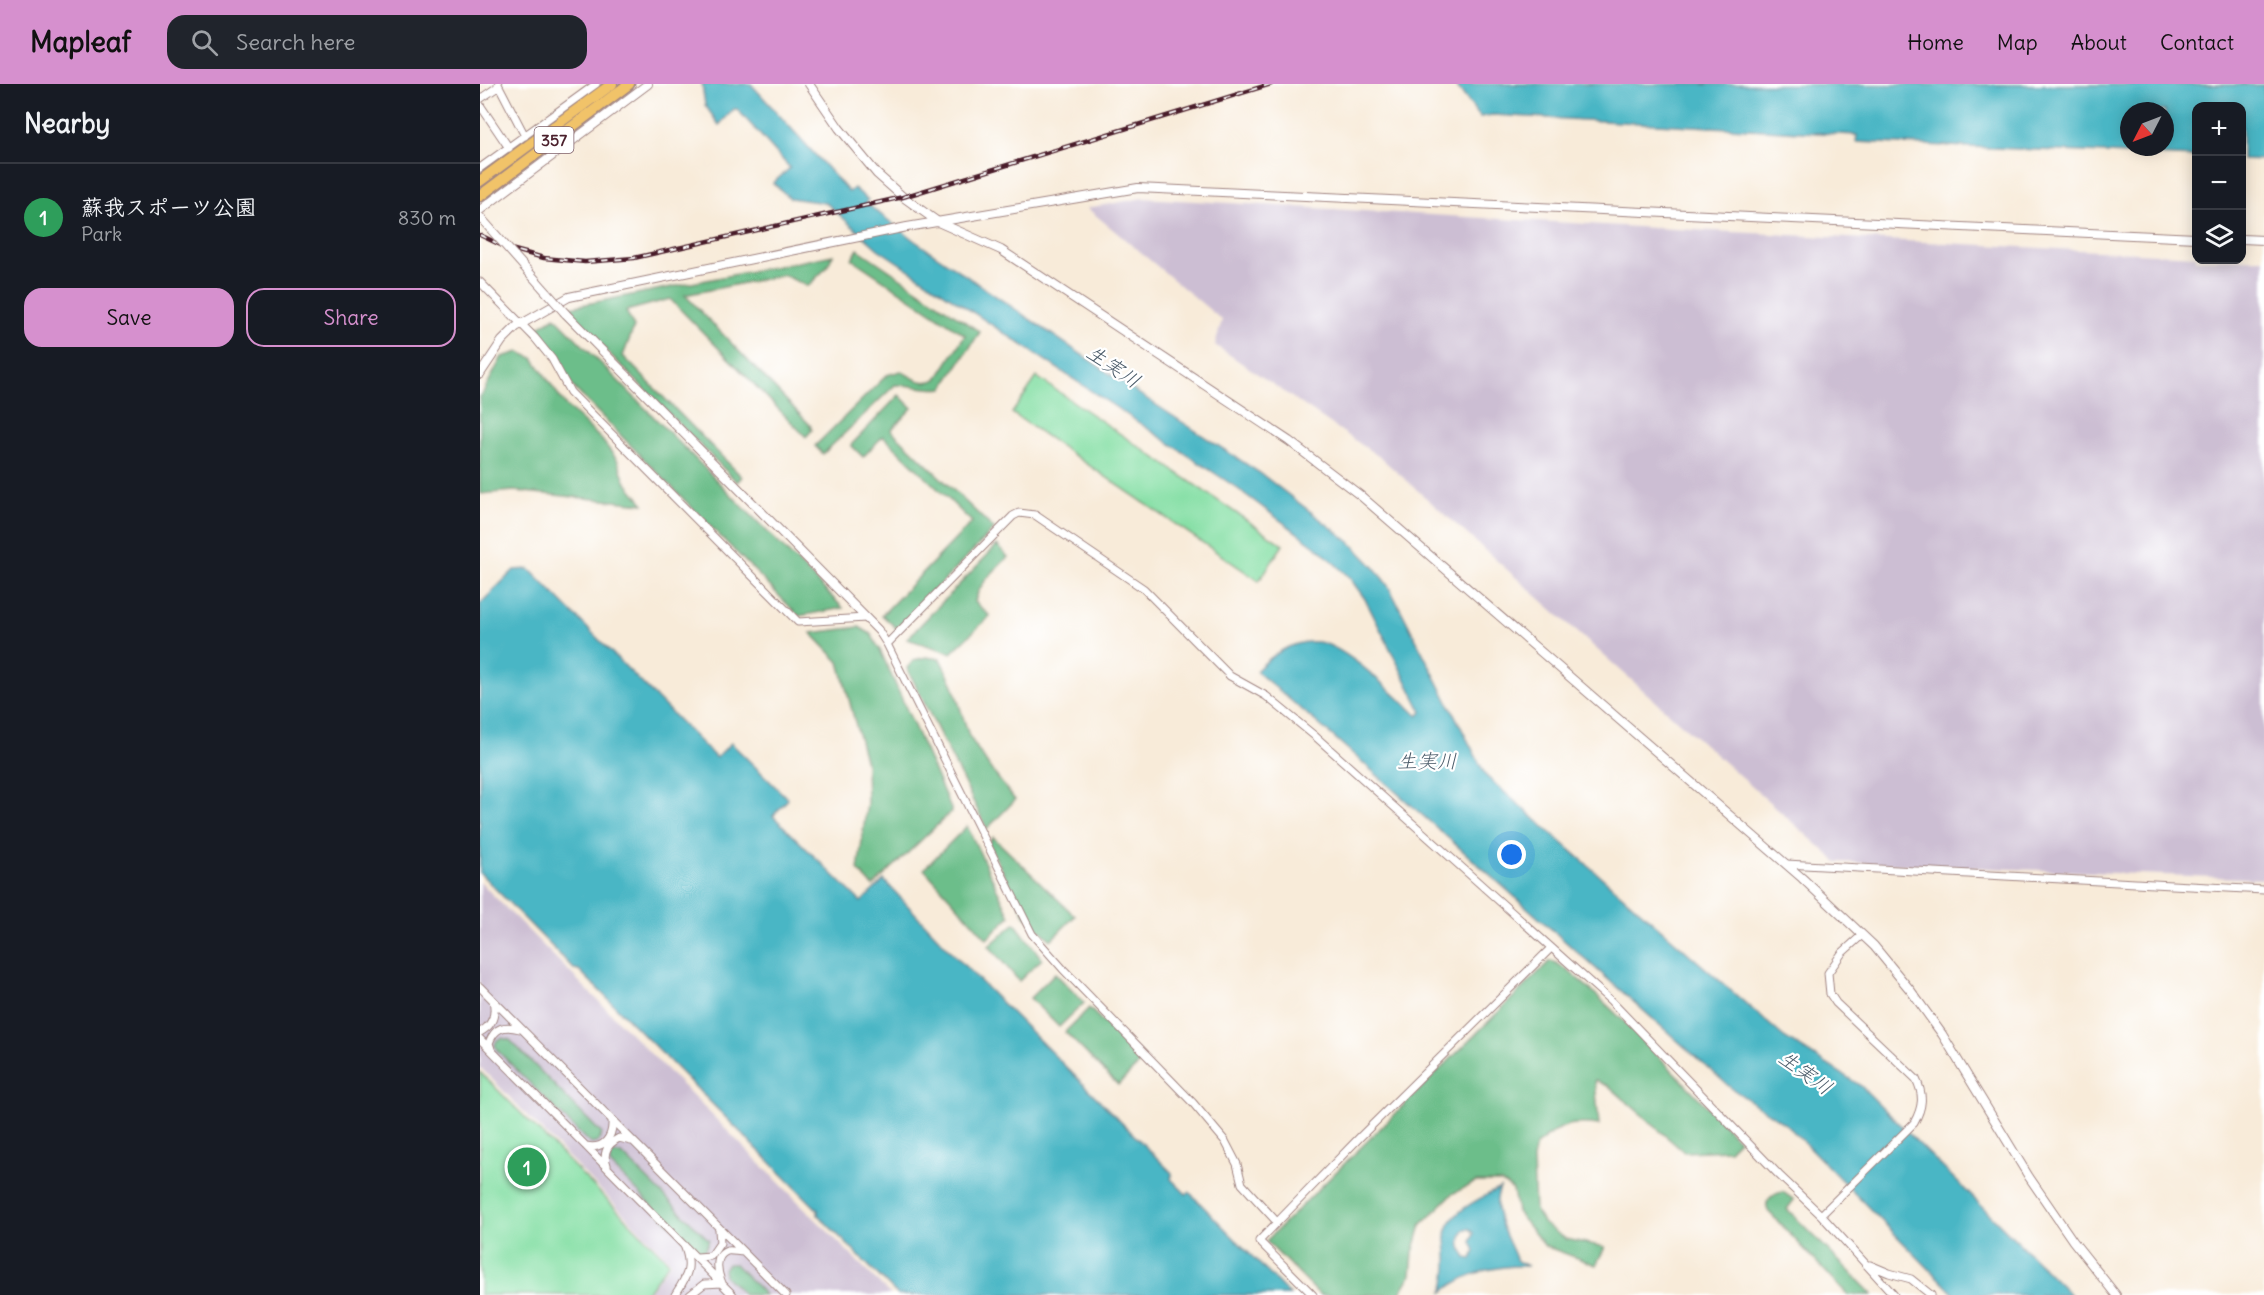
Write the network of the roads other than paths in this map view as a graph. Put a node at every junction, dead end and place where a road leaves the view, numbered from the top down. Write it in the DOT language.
graph roads {
  1 [pos="596,84"];
  2 [pos="612,84"];
  3 [pos="629,84"];
  4 [pos="648,84"];
  5 [pos="809,84"];
  6 [pos="498,85"];
  7 [pos="480,99"];
  8 [pos="480,105"];
  9 [pos="525,136"];
  10 [pos="508,148"];
  11 [pos="480,168"];
  12 [pos="480,181"];
  13 [pos="480,196"];
  14 [pos="480,210"];
  15 [pos="480,217"];
  16 [pos="938,222"];
  17 [pos="2192,238"];
  18 [pos="2246,239"];
  19 [pos="2264,240"];
  20 [pos="480,282"];
  21 [pos="520,324"];
  22 [pos="480,374"];
  23 [pos="866,618"];
  24 [pos="878,630"];
  25 [pos="887,644"];
  26 [pos="1786,864"];
  27 [pos="2264,890"];
  28 [pos="1862,935"];
  29 [pos="1551,949"];
  30 [pos="480,987"];
  31 [pos="493,1000"];
  32 [pos="522,1029"];
  33 [pos="480,1032"];
  34 [pos="480,1040"];
  35 [pos="492,1051"];
  36 [pos="612,1121"];
  37 [pos="633,1142"];
  38 [pos="586,1146"];
  39 [pos="608,1167"];
  40 [pos="1821,1215"];
  41 [pos="1276,1221"];
  42 [pos="718,1227"];
  43 [pos="682,1241"];
  44 [pos="742,1252"];
  45 [pos="697,1257"];
  46 [pos="1867,1264"];
  47 [pos="722,1283"];
  48 [pos="675,1295"];
  49 [pos="690,1295"];
  50 [pos="734,1295"];
  51 [pos="786,1295"];
  52 [pos="1312,1295"];
  53 [pos="1894,1295"];
  54 [pos="1931,1295"];
  55 [pos="2116,1295"];
  1 -- 9 [label="street"];
  2 -- 12 [label="highway, 357"];
  3 -- 13 [label="highway, 357"];
  4 -- 14 [label="street"];
  5 -- 16 [label="street"];
  6 -- 7 [label="street"];
  6 -- 9 [label="street"];
  8 -- 10 [label="street"];
  9 -- 10 [label="street"];
  10 -- 11 [label="street"];
  15 -- 23 [label="street, bridge"];
  16 -- 17 [label="street"];
  16 -- 21 [label="street"];
  16 -- 26 [label="street"];
  18 -- 19 [label="street"];
  20 -- 21 [label="street"];
  21 -- 22 [label="street"];
  21 -- 23 [label="street"];
  23 -- 24 [label="street"];
  24 -- 25 [label="street"];
  25 -- 29 [label="street"];
  25 -- 41 [label="street"];
  26 -- 27 [label="street"];
  26 -- 28 [label="street"];
  28 -- 40 [label="street"];
  28 -- 55 [label="street"];
  29 -- 40 [label="street"];
  29 -- 41 [label="street"];
  30 -- 31 [label="street"];
  31 -- 32 [label="street"];
  31 -- 33 [label="street"];
  32 -- 35 [label="street"];
  32 -- 36 [label="street"];
  34 -- 35 [label="street"];
  35 -- 38 [label="street"];
  36 -- 37 [label="street"];
  36 -- 38 [label="street"];
  37 -- 39 [label="street"];
  37 -- 42 [label="street"];
  38 -- 39 [label="street"];
  39 -- 43 [label="street"];
  40 -- 46 [label="street"];
  41 -- 52 [label="street"];
  42 -- 44 [label="street"];
  42 -- 45 [label="street"];
  43 -- 45 [label="street"];
  43 -- 48 [label="street"];
  44 -- 47 [label="street"];
  44 -- 51 [label="street"];
  45 -- 47 [label="street"];
  46 -- 53 [label="street"];
  46 -- 54 [label="street"];
  47 -- 49 [label="street"];
  47 -- 50 [label="street"];
}
